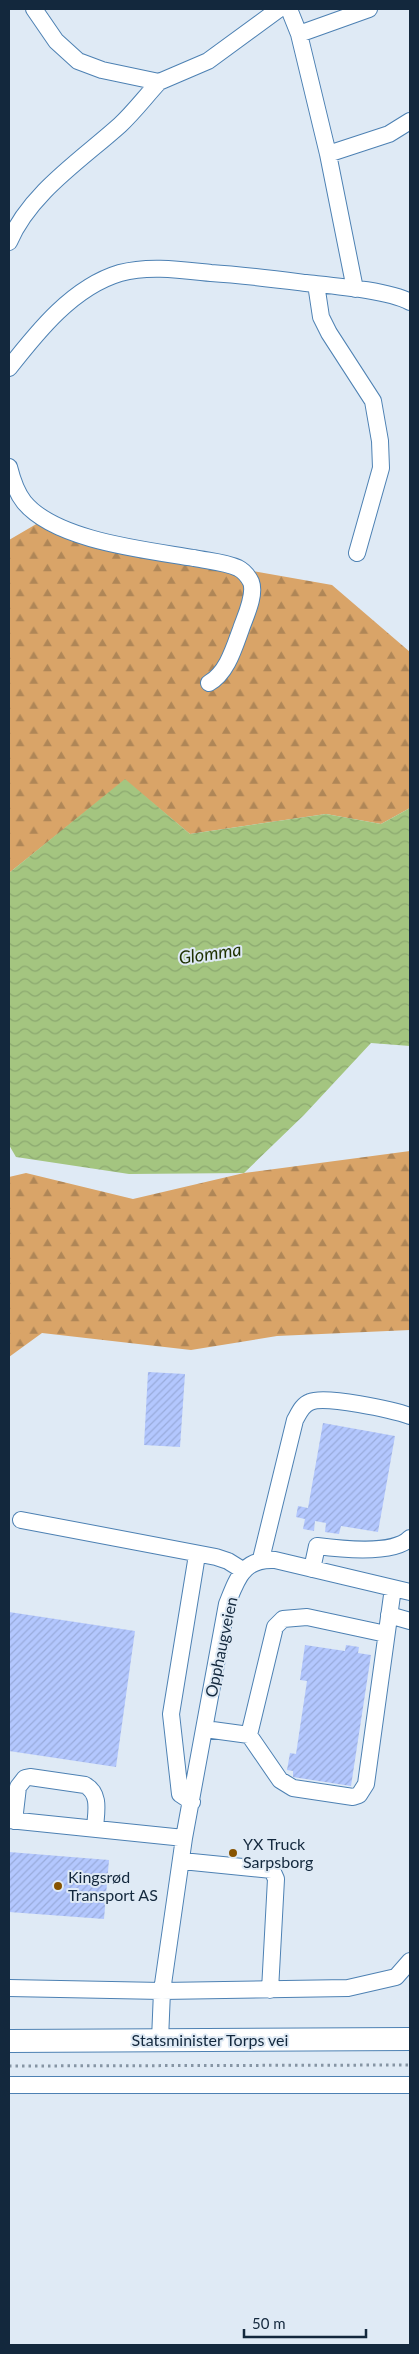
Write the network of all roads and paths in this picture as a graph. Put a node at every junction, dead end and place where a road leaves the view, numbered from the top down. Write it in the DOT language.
graph roads {
  1 [pos="34,9"];
  2 [pos="279,9"];
  3 [pos="289,9"];
  4 [pos="369,9"];
  5 [pos="299,34"];
  6 [pos="159,82"];
  7 [pos="410,121"];
  8 [pos="328,154"];
  9 [pos="9,242"];
  10 [pos="316,284"];
  11 [pos="356,288"];
  12 [pos="410,302"];
  13 [pos="9,368"];
  14 [pos="9,467"];
  15 [pos="357,553"];
  16 [pos="209,683"];
  17 [pos="410,1416"];
  18 [pos="21,1520"];
  19 [pos="410,1538"];
  20 [pos="197,1555"];
  21 [pos="261,1559"];
  22 [pos="312,1569"];
  23 [pos="244,1571"];
  24 [pos="393,1588"];
  25 [pos="410,1592"];
  26 [pos="389,1616"];
  27 [pos="410,1621"];
  28 [pos="386,1634"];
  29 [pos="205,1729"];
  30 [pos="249,1735"];
  31 [pos="192,1802"];
  32 [pos="11,1820"];
  33 [pos="96,1828"];
  34 [pos="184,1838"];
  35 [pos="182,1861"];
  36 [pos="410,1961"];
  37 [pos="9,1988"];
  38 [pos="270,1990"];
  39 [pos="162,1991"];
  40 [pos="410,2039"];
  41 [pos="160,2040"];
  42 [pos="9,2041"];
  43 [pos="410,2065"];
  44 [pos="9,2066"];
  45 [pos="9,2085"];
  46 [pos="410,2086"];
  1 -- 6 [label="street"];
  2 -- 6 [label="street"];
  3 -- 5 [label="street"];
  4 -- 5 [label="street"];
  5 -- 8 [label="street"];
  6 -- 9 [label="street"];
  7 -- 8 [label="street"];
  8 -- 11 [label="street"];
  10 -- 11 [label="street"];
  10 -- 13 [label="street"];
  10 -- 15 [label="street"];
  11 -- 12 [label="street"];
  14 -- 16 [label="street"];
  17 -- 21 [label="street"];
  18 -- 20 [label="street"];
  19 -- 22 [label="street"];
  20 -- 23 [label="street"];
  20 -- 31 [label="street"];
  21 -- 22 [label="street"];
  21 -- 23 [label="street, Opphaugveien"];
  22 -- 24 [label="street"];
  23 -- 29 [label="street, Opphaugveien"];
  24 -- 25 [label="street"];
  24 -- 26 [label="street"];
  26 -- 27 [label="street"];
  26 -- 28 [label="street"];
  28 -- 30 [label="street"];
  28 -- 30 [label="street"];
  29 -- 30 [label="street"];
  29 -- 31 [label="street, Opphaugveien"];
  31 -- 34 [label="street, Opphaugveien"];
  32 -- 33 [label="street"];
  32 -- 33 [label="street"];
  33 -- 34 [label="street"];
  34 -- 35 [label="street, Opphaugveien"];
  35 -- 38 [label="street"];
  35 -- 39 [label="street, Opphaugveien"];
  36 -- 38 [label="street"];
  37 -- 39 [label="street"];
  38 -- 39 [label="street"];
  39 -- 41 [label="street, Opphaugveien"];
  40 -- 41 [label="highway, Statsminister Torps vei"];
  41 -- 42 [label="highway, Statsminister Torps vei"];
  43 -- 44 [label="path"];
  45 -- 46 [label="street"];
}
